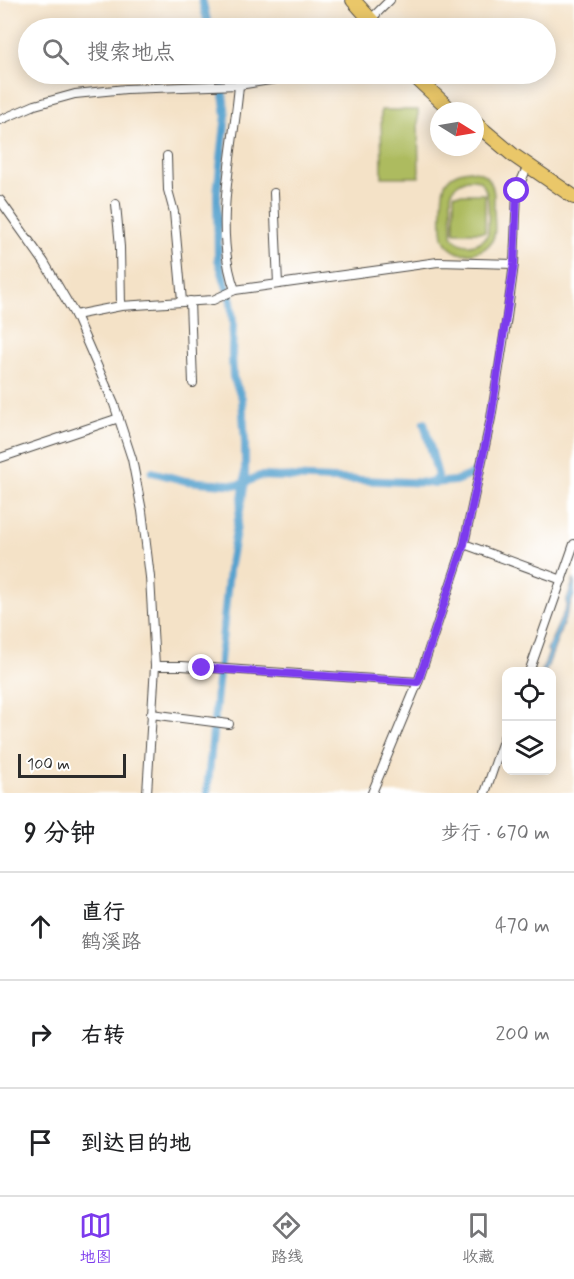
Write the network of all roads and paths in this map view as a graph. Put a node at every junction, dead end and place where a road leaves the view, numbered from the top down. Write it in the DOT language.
graph roads {
  1 [pos="344,0"];
  2 [pos="354,0"];
  3 [pos="390,0"];
  4 [pos="361,18"];
  5 [pos="364,18"];
  6 [pos="375,18"];
  7 [pos="243,84"];
  8 [pos="423,84"];
  9 [pos="432,84"];
  10 [pos="237,85"];
  11 [pos="442,102"];
  12 [pos="451,102"];
  13 [pos="0,120"];
  14 [pos="484,131"];
  15 [pos="484,138"];
  16 [pos="167,156"];
  17 [pos="528,169"];
  18 [pos="274,193"];
  19 [pos="574,197"];
  20 [pos="0,200"];
  21 [pos="116,204"];
  22 [pos="574,207"];
  23 [pos="514,264"];
  24 [pos="278,284"];
  25 [pos="234,290"];
  26 [pos="186,301"];
  27 [pos="121,306"];
  28 [pos="75,315"];
  29 [pos="193,383"];
  30 [pos="119,418"];
  31 [pos="0,458"];
  32 [pos="464,544"];
  33 [pos="574,544"];
  34 [pos="562,580"];
  35 [pos="155,666"];
  36 [pos="530,667"];
  37 [pos="418,682"];
  38 [pos="152,714"];
  39 [pos="229,724"];
  40 [pos="502,745"];
  41 [pos="147,793"];
  42 [pos="372,793"];
  43 [pos="484,793"];
  1 -- 4 [label="highway"];
  2 -- 5 [label="highway"];
  3 -- 6 [label="street"];
  7 -- 10 [label="street"];
  8 -- 11 [label="highway"];
  9 -- 12 [label="highway"];
  10 -- 13 [label="street"];
  10 -- 25 [label="street"];
  14 -- 17 [label="highway"];
  15 -- 17 [label="highway"];
  16 -- 26 [label="street"];
  17 -- 19 [label="highway"];
  17 -- 22 [label="highway"];
  17 -- 23 [label="street"];
  18 -- 24 [label="street"];
  20 -- 28 [label="street"];
  21 -- 27 [label="street"];
  23 -- 24 [label="street"];
  23 -- 32 [label="street"];
  24 -- 25 [label="street"];
  25 -- 26 [label="street"];
  26 -- 27 [label="street"];
  26 -- 29 [label="street"];
  27 -- 28 [label="street"];
  28 -- 30 [label="street"];
  30 -- 31 [label="street"];
  30 -- 35 [label="street"];
  32 -- 34 [label="street"];
  32 -- 37 [label="street"];
  33 -- 34 [label="street"];
  34 -- 36 [label="street"];
  35 -- 37 [label="street"];
  35 -- 38 [label="street"];
  37 -- 42 [label="street"];
  38 -- 39 [label="street"];
  38 -- 41 [label="street"];
  40 -- 43 [label="street"];
}
